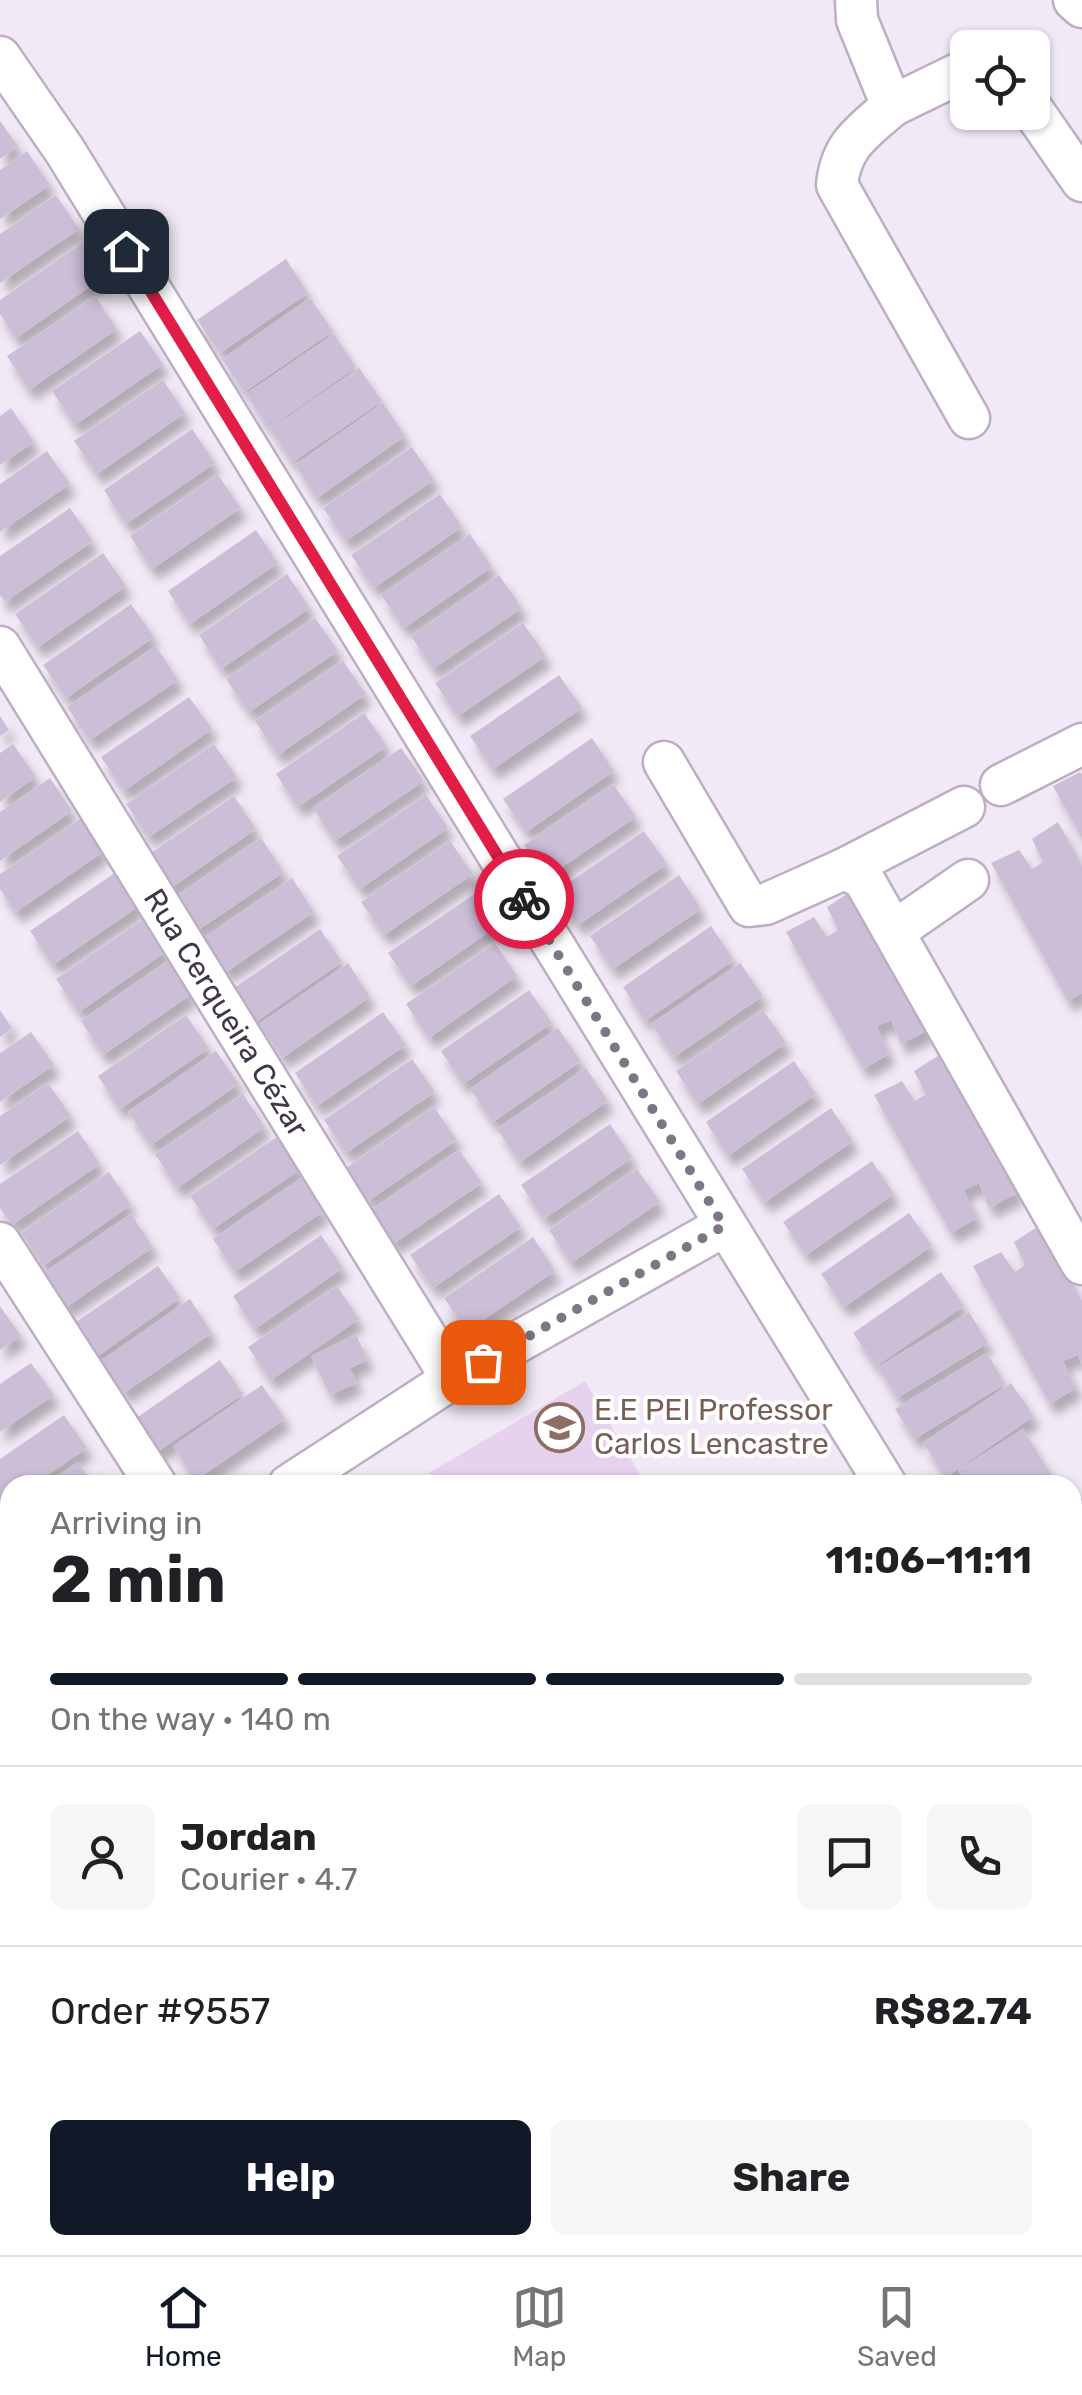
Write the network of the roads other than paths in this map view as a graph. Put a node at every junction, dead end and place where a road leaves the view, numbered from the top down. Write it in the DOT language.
graph roads {
  1 [pos="856,0"];
  2 [pos="1074,0"];
  3 [pos="1082,7"];
  4 [pos="0,57"];
  5 [pos="950,78"];
  6 [pos="892,106"];
  7 [pos="1047,130"];
  8 [pos="1082,181"];
  9 [pos="969,418"];
  10 [pos="0,647"];
  11 [pos="1082,744"];
  12 [pos="664,762"];
  13 [pos="1002,784"];
  14 [pos="964,807"];
  15 [pos="844,869"];
  16 [pos="968,880"];
  17 [pos="896,930"];
  18 [pos="724,1226"];
  19 [pos="0,1243"];
  20 [pos="1082,1264"];
  21 [pos="452,1379"];
  22 [pos="150,1475"];
  23 [pos="304,1475"];
  24 [pos="880,1475"];
  1 -- 6 [label="street"];
  2 -- 3 [label="street"];
  4 -- 18 [label="street"];
  5 -- 6 [label="street"];
  6 -- 9 [label="street"];
  7 -- 8 [label="street"];
  10 -- 21 [label="street, Rua Cerqueira Cézar"];
  11 -- 13 [label="street"];
  12 -- 15 [label="street"];
  14 -- 15 [label="street"];
  15 -- 17 [label="street"];
  16 -- 17 [label="street"];
  17 -- 20 [label="street"];
  18 -- 21 [label="street"];
  18 -- 24 [label="street"];
  19 -- 22 [label="street"];
  21 -- 23 [label="street"];
}
